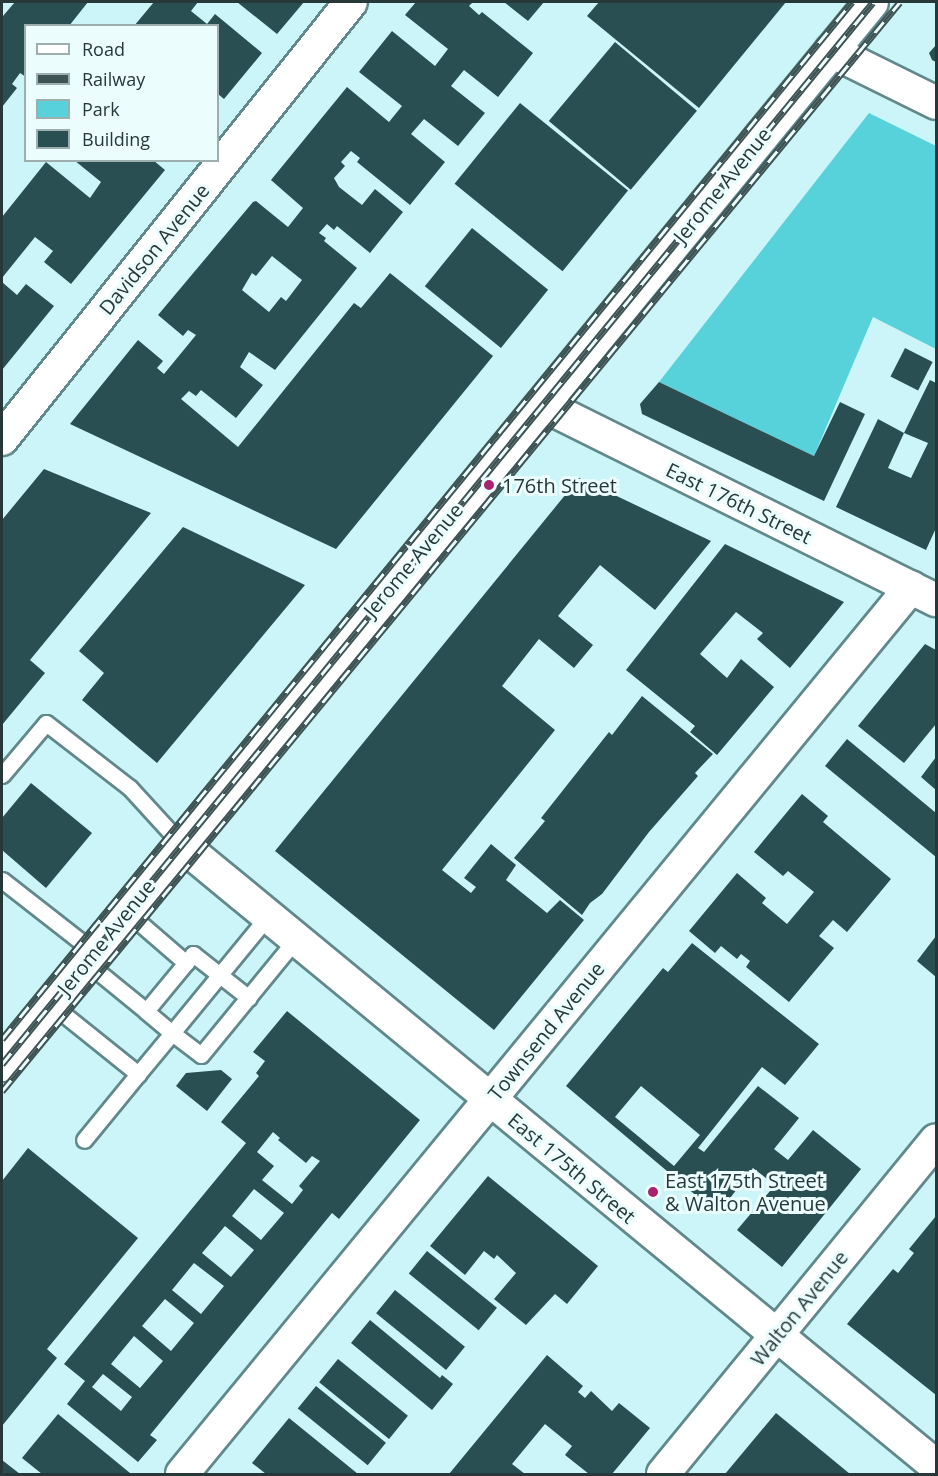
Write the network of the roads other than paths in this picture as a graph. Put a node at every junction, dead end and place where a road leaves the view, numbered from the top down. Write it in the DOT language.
graph roads {
  1 [pos="351,2"];
  2 [pos="872,2"];
  3 [pos="831,51"];
  4 [pos="936,103"];
  5 [pos="543,405"];
  6 [pos="7,423"];
  7 [pos="924,593"];
  8 [pos="2,775"];
  9 [pos="182,845"];
  10 [pos="2,880"];
  11 [pos="127,912"];
  12 [pos="268,916"];
  13 [pos="297,939"];
  14 [pos="90,957"];
  15 [pos="186,963"];
  16 [pos="221,975"];
  17 [pos="249,998"];
  18 [pos="51,1004"];
  19 [pos="146,1011"];
  20 [pos="172,1033"];
  21 [pos="2,1065"];
  22 [pos="138,1074"];
  23 [pos="490,1100"];
  24 [pos="84,1140"];
  25 [pos="936,1141"];
  26 [pos="776,1336"];
  27 [pos="936,1466"];
  28 [pos="182,1474"];
  29 [pos="663,1474"];
  1 -- 6 [label="street, Davidson Avenue"];
  2 -- 3 [label="main road, Jerome Avenue"];
  3 -- 4 [label="street"];
  3 -- 5 [label="main road, Jerome Avenue"];
  5 -- 7 [label="street, East 176th Street"];
  5 -- 9 [label="main road, Jerome Avenue"];
  7 -- 23 [label="street, Townsend Avenue"];
  8 -- 9 [label="lane"];
  9 -- 11 [label="main road, Jerome Avenue"];
  9 -- 12 [label="street, East 175th Street"];
  10 -- 14 [label="lane"];
  11 -- 14 [label="main road, Jerome Avenue"];
  11 -- 15 [label="lane"];
  12 -- 13 [label="street, East 175th Street"];
  12 -- 16 [label="lane"];
  13 -- 17 [label="lane"];
  13 -- 23 [label="street, East 175th Street"];
  14 -- 18 [label="main road, Jerome Avenue"];
  14 -- 19 [label="lane"];
  15 -- 16 [label="lane"];
  15 -- 19 [label="lane"];
  16 -- 17 [label="lane"];
  16 -- 20 [label="lane"];
  17 -- 20 [label="lane"];
  18 -- 21 [label="main road, Jerome Avenue"];
  18 -- 22 [label="lane"];
  19 -- 20 [label="lane"];
  20 -- 22 [label="lane"];
  22 -- 24 [label="lane"];
  23 -- 26 [label="street, East 175th Street"];
  23 -- 28 [label="street, Townsend Avenue"];
  25 -- 26 [label="street, Walton Avenue"];
  26 -- 27 [label="street, East 175th Street"];
  26 -- 29 [label="street, Walton Avenue"];
}
